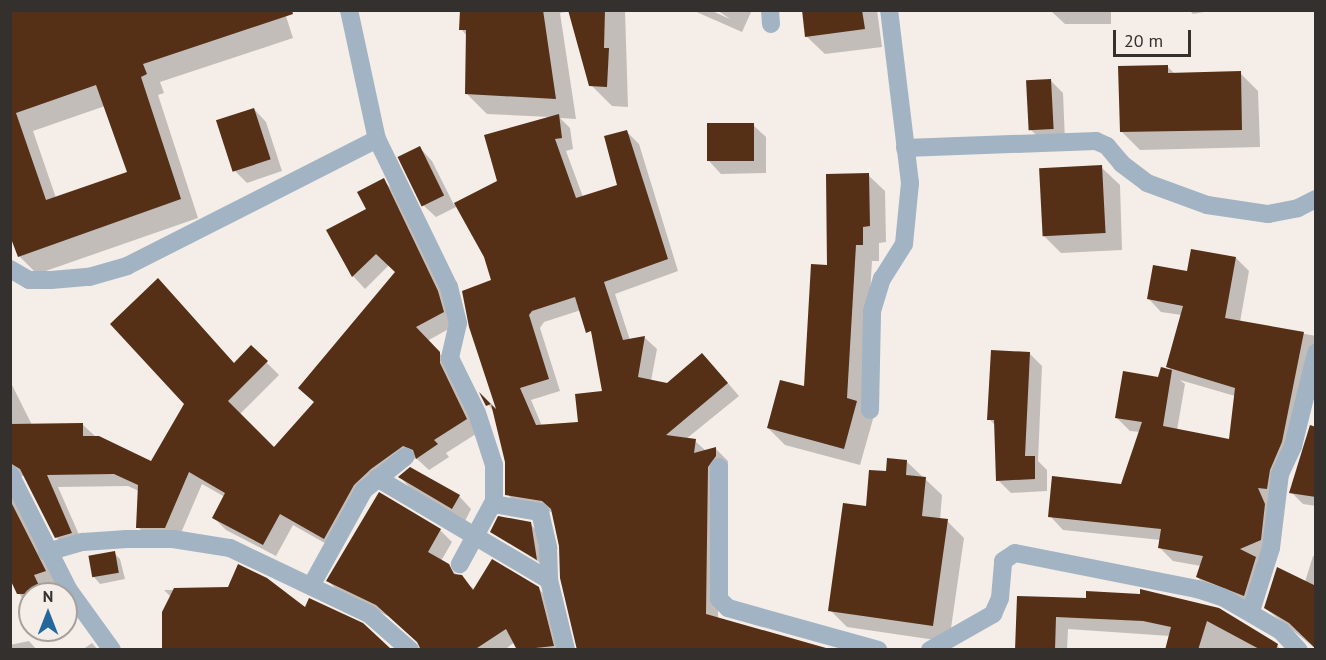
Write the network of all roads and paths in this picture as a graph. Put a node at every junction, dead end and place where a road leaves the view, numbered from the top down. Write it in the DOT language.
graph roads {
  1 [pos="349,10"];
  2 [pos="888,10"];
  3 [pos="376,139"];
  4 [pos="905,148"];
  5 [pos="1316,199"];
  6 [pos="10,269"];
  7 [pos="1316,353"];
  8 [pos="870,410"];
  9 [pos="405,457"];
  10 [pos="719,466"];
  11 [pos="10,474"];
  12 [pos="377,478"];
  13 [pos="493,504"];
  14 [pos="476,536"];
  15 [pos="47,552"];
  16 [pos="460,564"];
  17 [pos="549,580"];
  18 [pos="311,586"];
  19 [pos="1251,611"];
  20 [pos="870,649"];
  21 [pos="112,650"];
  22 [pos="410,650"];
  23 [pos="566,650"];
  24 [pos="930,650"];
  25 [pos="1299,650"];
  1 -- 3 [label="lane"];
  2 -- 4 [label="lane"];
  3 -- 6 [label="lane"];
  3 -- 13 [label="lane"];
  4 -- 5 [label="lane"];
  4 -- 8 [label="lane"];
  7 -- 19 [label="lane"];
  9 -- 12 [label="lane"];
  10 -- 20 [label="lane"];
  11 -- 15 [label="lane"];
  12 -- 14 [label="lane"];
  12 -- 18 [label="lane"];
  13 -- 14 [label="lane"];
  13 -- 17 [label="lane"];
  14 -- 16 [label="lane"];
  14 -- 17 [label="lane"];
  15 -- 18 [label="lane"];
  15 -- 21 [label="lane"];
  17 -- 23 [label="lane"];
  18 -- 22 [label="lane"];
  19 -- 24 [label="lane"];
  19 -- 25 [label="lane"];
}
